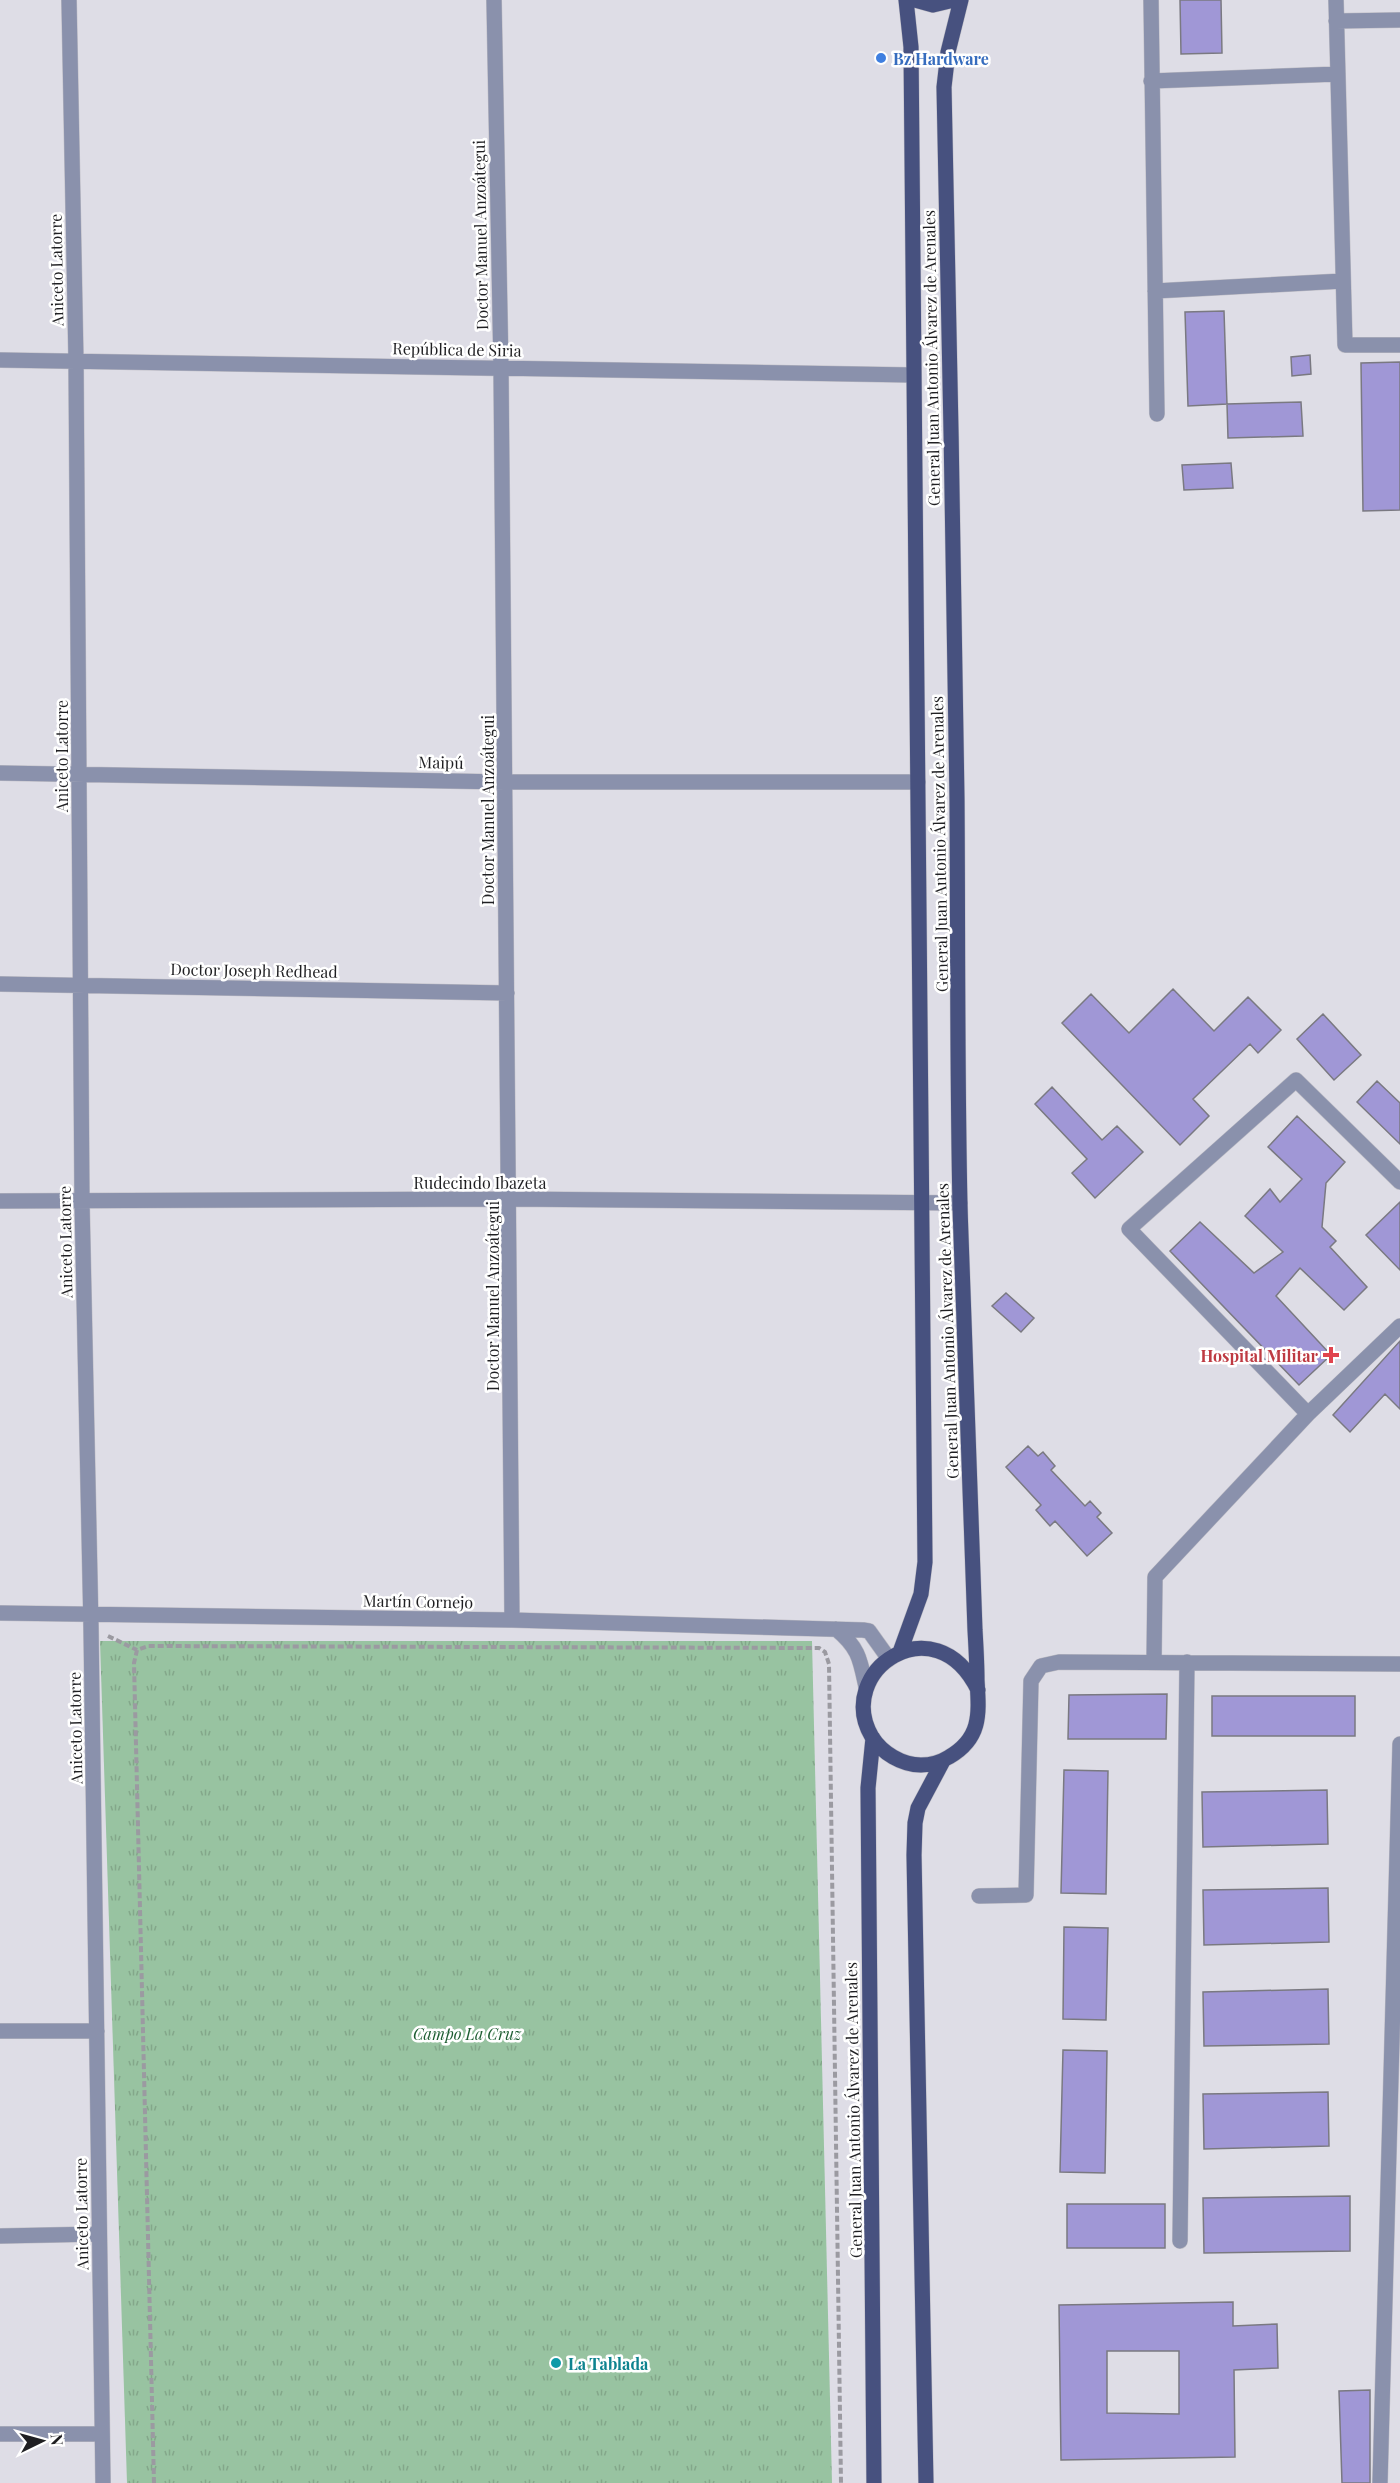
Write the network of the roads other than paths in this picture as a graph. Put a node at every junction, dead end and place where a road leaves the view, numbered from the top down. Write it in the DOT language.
graph roads {
  1 [pos="69,0"];
  2 [pos="494,0"];
  3 [pos="906,0"];
  4 [pos="915,0"];
  5 [pos="954,0"];
  6 [pos="961,0"];
  7 [pos="1151,0"];
  8 [pos="1336,0"];
  9 [pos="1400,20"];
  10 [pos="1336,21"];
  11 [pos="1338,74"];
  12 [pos="1151,81"];
  13 [pos="1343,281"];
  14 [pos="1155,291"];
  15 [pos="1400,345"];
  16 [pos="0,360"];
  17 [pos="76,361"];
  18 [pos="501,368"];
  19 [pos="912,375"];
  20 [pos="1157,414"];
  21 [pos="79,772"];
  22 [pos="0,773"];
  23 [pos="505,782"];
  24 [pos="918,783"];
  25 [pos="0,984"];
  26 [pos="81,985"];
  27 [pos="507,993"];
  28 [pos="1400,1182"];
  29 [pos="509,1199"];
  30 [pos="0,1201"];
  31 [pos="81,1202"];
  32 [pos="921,1202"];
  33 [pos="960,1203"];
  34 [pos="1400,1326"];
  35 [pos="1308,1414"];
  36 [pos="0,1613"];
  37 [pos="91,1620"];
  38 [pos="512,1620"];
  39 [pos="836,1629"];
  40 [pos="895,1655"];
  41 [pos="1154,1662"];
  42 [pos="1186,1662"];
  43 [pos="1400,1664"];
  44 [pos="867,1688"];
  45 [pos="978,1690"];
  46 [pos="873,1738"];
  47 [pos="1400,1744"];
  48 [pos="1400,1760"];
  49 [pos="943,1761"];
  50 [pos="979,1896"];
  51 [pos="0,2031"];
  52 [pos="97,2031"];
  53 [pos="99,2234"];
  54 [pos="0,2236"];
  55 [pos="1180,2241"];
  56 [pos="0,2434"];
  57 [pos="102,2434"];
  58 [pos="103,2483"];
  59 [pos="874,2483"];
  60 [pos="926,2483"];
  61 [pos="1380,2483"];
  1 -- 17 [label="street, Aniceto Latorre"];
  2 -- 18 [label="street, Doctor Manuel Anzoátegui"];
  3 -- 19 [label="main road, General Juan Antonio Álvarez de Arenales"];
  4 -- 5 [label="main road"];
  6 -- 33 [label="main road, General Juan Antonio Álvarez de Arenales"];
  7 -- 12 [label="street"];
  8 -- 10 [label="street"];
  9 -- 10 [label="street"];
  10 -- 11 [label="street"];
  11 -- 12 [label="street"];
  11 -- 13 [label="street"];
  12 -- 14 [label="street"];
  13 -- 14 [label="street"];
  13 -- 15 [label="street"];
  14 -- 20 [label="street"];
  16 -- 17 [label="street, República de Siria"];
  17 -- 18 [label="street, República de Siria"];
  17 -- 21 [label="street, Aniceto Latorre"];
  18 -- 19 [label="street, República de Siria"];
  18 -- 23 [label="street, Doctor Manuel Anzoátegui"];
  19 -- 24 [label="main road, General Juan Antonio Álvarez de Arenales"];
  21 -- 22 [label="street, Maipú"];
  21 -- 23 [label="street, Maipú"];
  21 -- 26 [label="street, Aniceto Latorre"];
  23 -- 24 [label="street, Maipú"];
  23 -- 27 [label="street, Doctor Manuel Anzoátegui"];
  24 -- 32 [label="main road, General Juan Antonio Álvarez de Arenales"];
  25 -- 26 [label="street, Doctor Joseph Redhead"];
  26 -- 27 [label="street, Doctor Joseph Redhead"];
  26 -- 31 [label="street, Aniceto Latorre"];
  27 -- 29 [label="street, Doctor Manuel Anzoátegui"];
  28 -- 35 [label="street"];
  29 -- 31 [label="street, Rudecindo Ibazeta"];
  29 -- 32 [label="street, Rudecindo Ibazeta"];
  29 -- 38 [label="street, Doctor Manuel Anzoátegui"];
  30 -- 31 [label="street, Rudecindo Ibazeta"];
  31 -- 37 [label="street, Aniceto Latorre"];
  32 -- 33 [label="street, Rudecindo Ibazeta"];
  32 -- 40 [label="main road, General Juan Antonio Álvarez de Arenales"];
  33 -- 45 [label="main road, General Juan Antonio Álvarez de Arenales"];
  34 -- 35 [label="street"];
  35 -- 41 [label="street"];
  36 -- 37 [label="street, Martín Cornejo"];
  37 -- 38 [label="street, Martín Cornejo"];
  37 -- 52 [label="street, Aniceto Latorre"];
  38 -- 39 [label="street, Martín Cornejo"];
  39 -- 40 [label="street, Martín Cornejo"];
  39 -- 44 [label="street"];
  40 -- 44 [label="main road, General Juan Antonio Álvarez de Arenales"];
  40 -- 45 [label="main road"];
  41 -- 42 [label="street"];
  41 -- 50 [label="street"];
  42 -- 43 [label="street"];
  42 -- 55 [label="street"];
  44 -- 46 [label="main road, General Juan Antonio Álvarez de Arenales"];
  45 -- 49 [label="main road, General Juan Antonio Álvarez de Arenales"];
  46 -- 49 [label="main road"];
  46 -- 59 [label="main road, General Juan Antonio Álvarez de Arenales"];
  47 -- 48 [label="street"];
  48 -- 61 [label="street"];
  49 -- 60 [label="main road, General Juan Antonio Álvarez de Arenales"];
  51 -- 52 [label="street"];
  52 -- 53 [label="street, Aniceto Latorre"];
  53 -- 54 [label="street"];
  53 -- 57 [label="street, Aniceto Latorre"];
  56 -- 57 [label="street"];
  57 -- 58 [label="street, Aniceto Latorre"];
}
